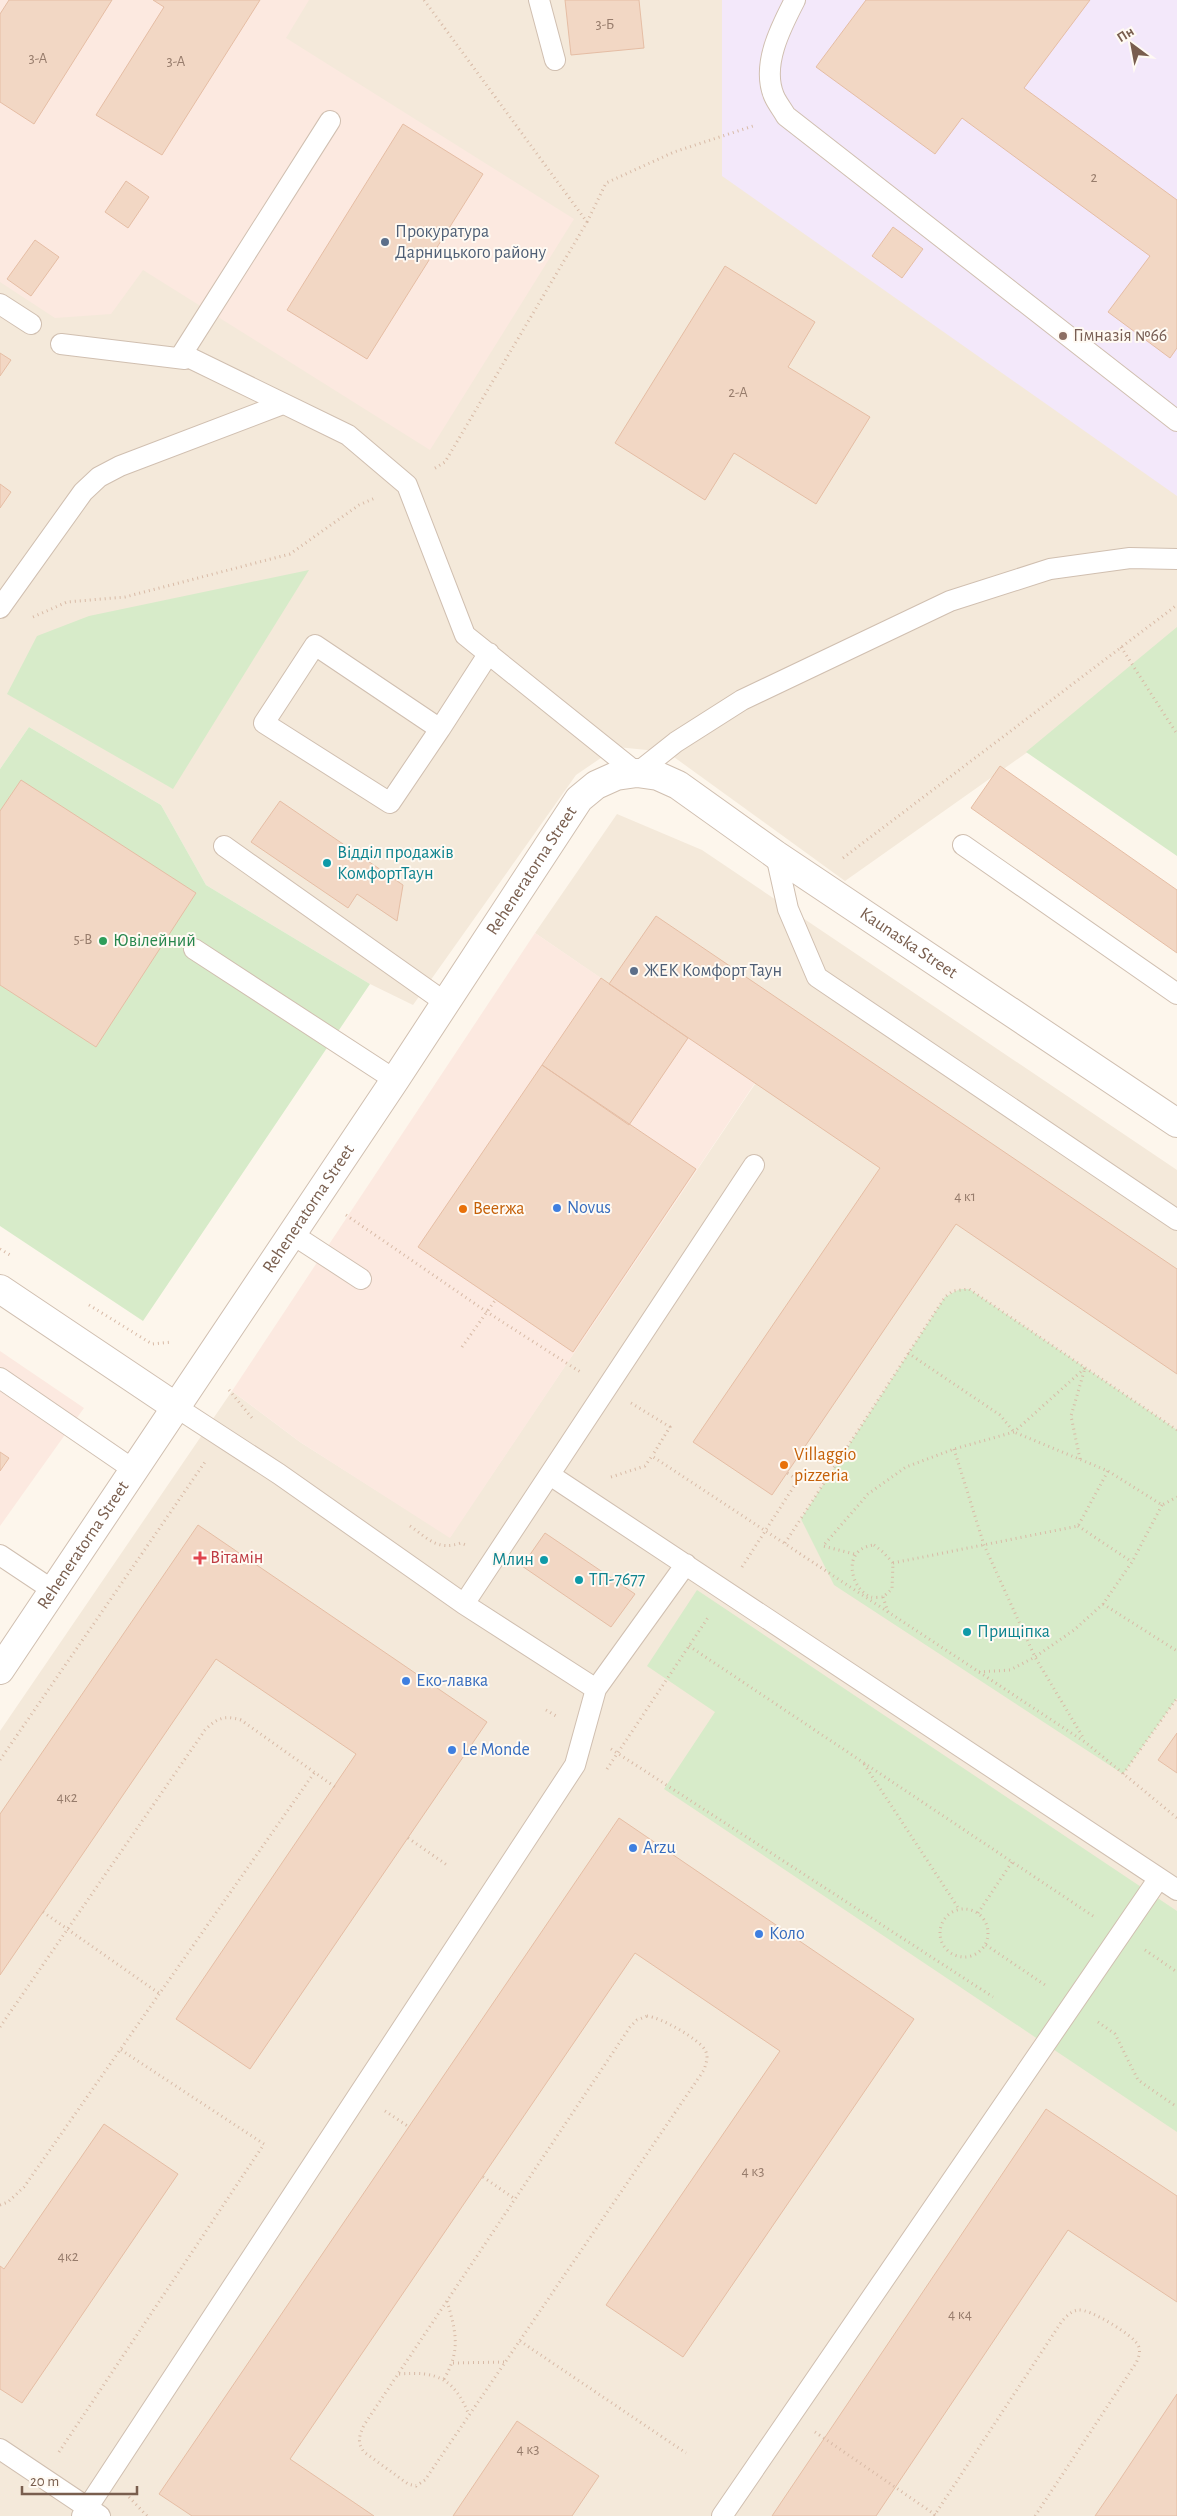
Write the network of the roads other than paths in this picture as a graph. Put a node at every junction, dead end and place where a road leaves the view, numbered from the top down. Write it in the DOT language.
graph roads {
  1 [pos="539,0"];
  2 [pos="795,0"];
  3 [pos="555,60"];
  4 [pos="330,121"];
  5 [pos="0,304"];
  6 [pos="31,324"];
  7 [pos="61,344"];
  8 [pos="182,354"];
  9 [pos="282,404"];
  10 [pos="1177,422"];
  11 [pos="1177,559"];
  12 [pos="0,608"];
  13 [pos="489,653"];
  14 [pos="440,729"];
  15 [pos="637,773"];
  16 [pos="963,845"];
  17 [pos="224,846"];
  18 [pos="776,855"];
  19 [pos="194,949"];
  20 [pos="1177,994"];
  21 [pos="446,1002"];
  22 [pos="395,1080"];
  23 [pos="1177,1123"];
  24 [pos="754,1165"];
  25 [pos="1177,1220"];
  26 [pos="292,1234"];
  27 [pos="361,1279"];
  28 [pos="0,1289"];
  29 [pos="0,1378"];
  30 [pos="176,1408"];
  31 [pos="134,1470"];
  32 [pos="550,1475"];
  33 [pos="0,1555"];
  34 [pos="686,1564"];
  35 [pos="54,1591"];
  36 [pos="464,1604"];
  37 [pos="0,1670"];
  38 [pos="596,1690"];
  39 [pos="1159,1878"];
  40 [pos="1177,1890"];
  41 [pos="0,2449"];
  42 [pos="90,2513"];
  43 [pos="722,2516"];
  1 -- 3 [label="lane"];
  2 -- 10 [label="lane"];
  4 -- 8 [label="lane"];
  5 -- 6 [label="lane"];
  7 -- 8 [label="lane"];
  8 -- 9 [label="lane"];
  9 -- 12 [label="lane"];
  9 -- 13 [label="lane"];
  11 -- 15 [label="lane"];
  13 -- 14 [label="lane"];
  13 -- 15 [label="lane"];
  14 -- 14 [label="lane"];
  15 -- 18 [label="street, Kaunaska Street"];
  15 -- 21 [label="street, Reheneratorna Street"];
  16 -- 20 [label="lane"];
  17 -- 21 [label="lane"];
  18 -- 23 [label="street, Kaunaska Street"];
  18 -- 25 [label="lane"];
  19 -- 22 [label="lane"];
  21 -- 22 [label="street, Reheneratorna Street"];
  22 -- 26 [label="street, Reheneratorna Street"];
  24 -- 32 [label="lane"];
  26 -- 27 [label="lane"];
  26 -- 30 [label="street, Reheneratorna Street"];
  28 -- 30 [label="street"];
  29 -- 31 [label="lane"];
  30 -- 31 [label="street, Reheneratorna Street"];
  30 -- 36 [label="lane"];
  31 -- 35 [label="street, Reheneratorna Street"];
  32 -- 34 [label="lane"];
  32 -- 36 [label="lane"];
  33 -- 35 [label="lane"];
  34 -- 38 [label="lane"];
  34 -- 39 [label="lane"];
  35 -- 37 [label="street, Reheneratorna Street"];
  36 -- 38 [label="lane"];
  38 -- 42 [label="lane"];
  39 -- 40 [label="lane"];
  39 -- 43 [label="lane"];
  41 -- 42 [label="lane"];
}
